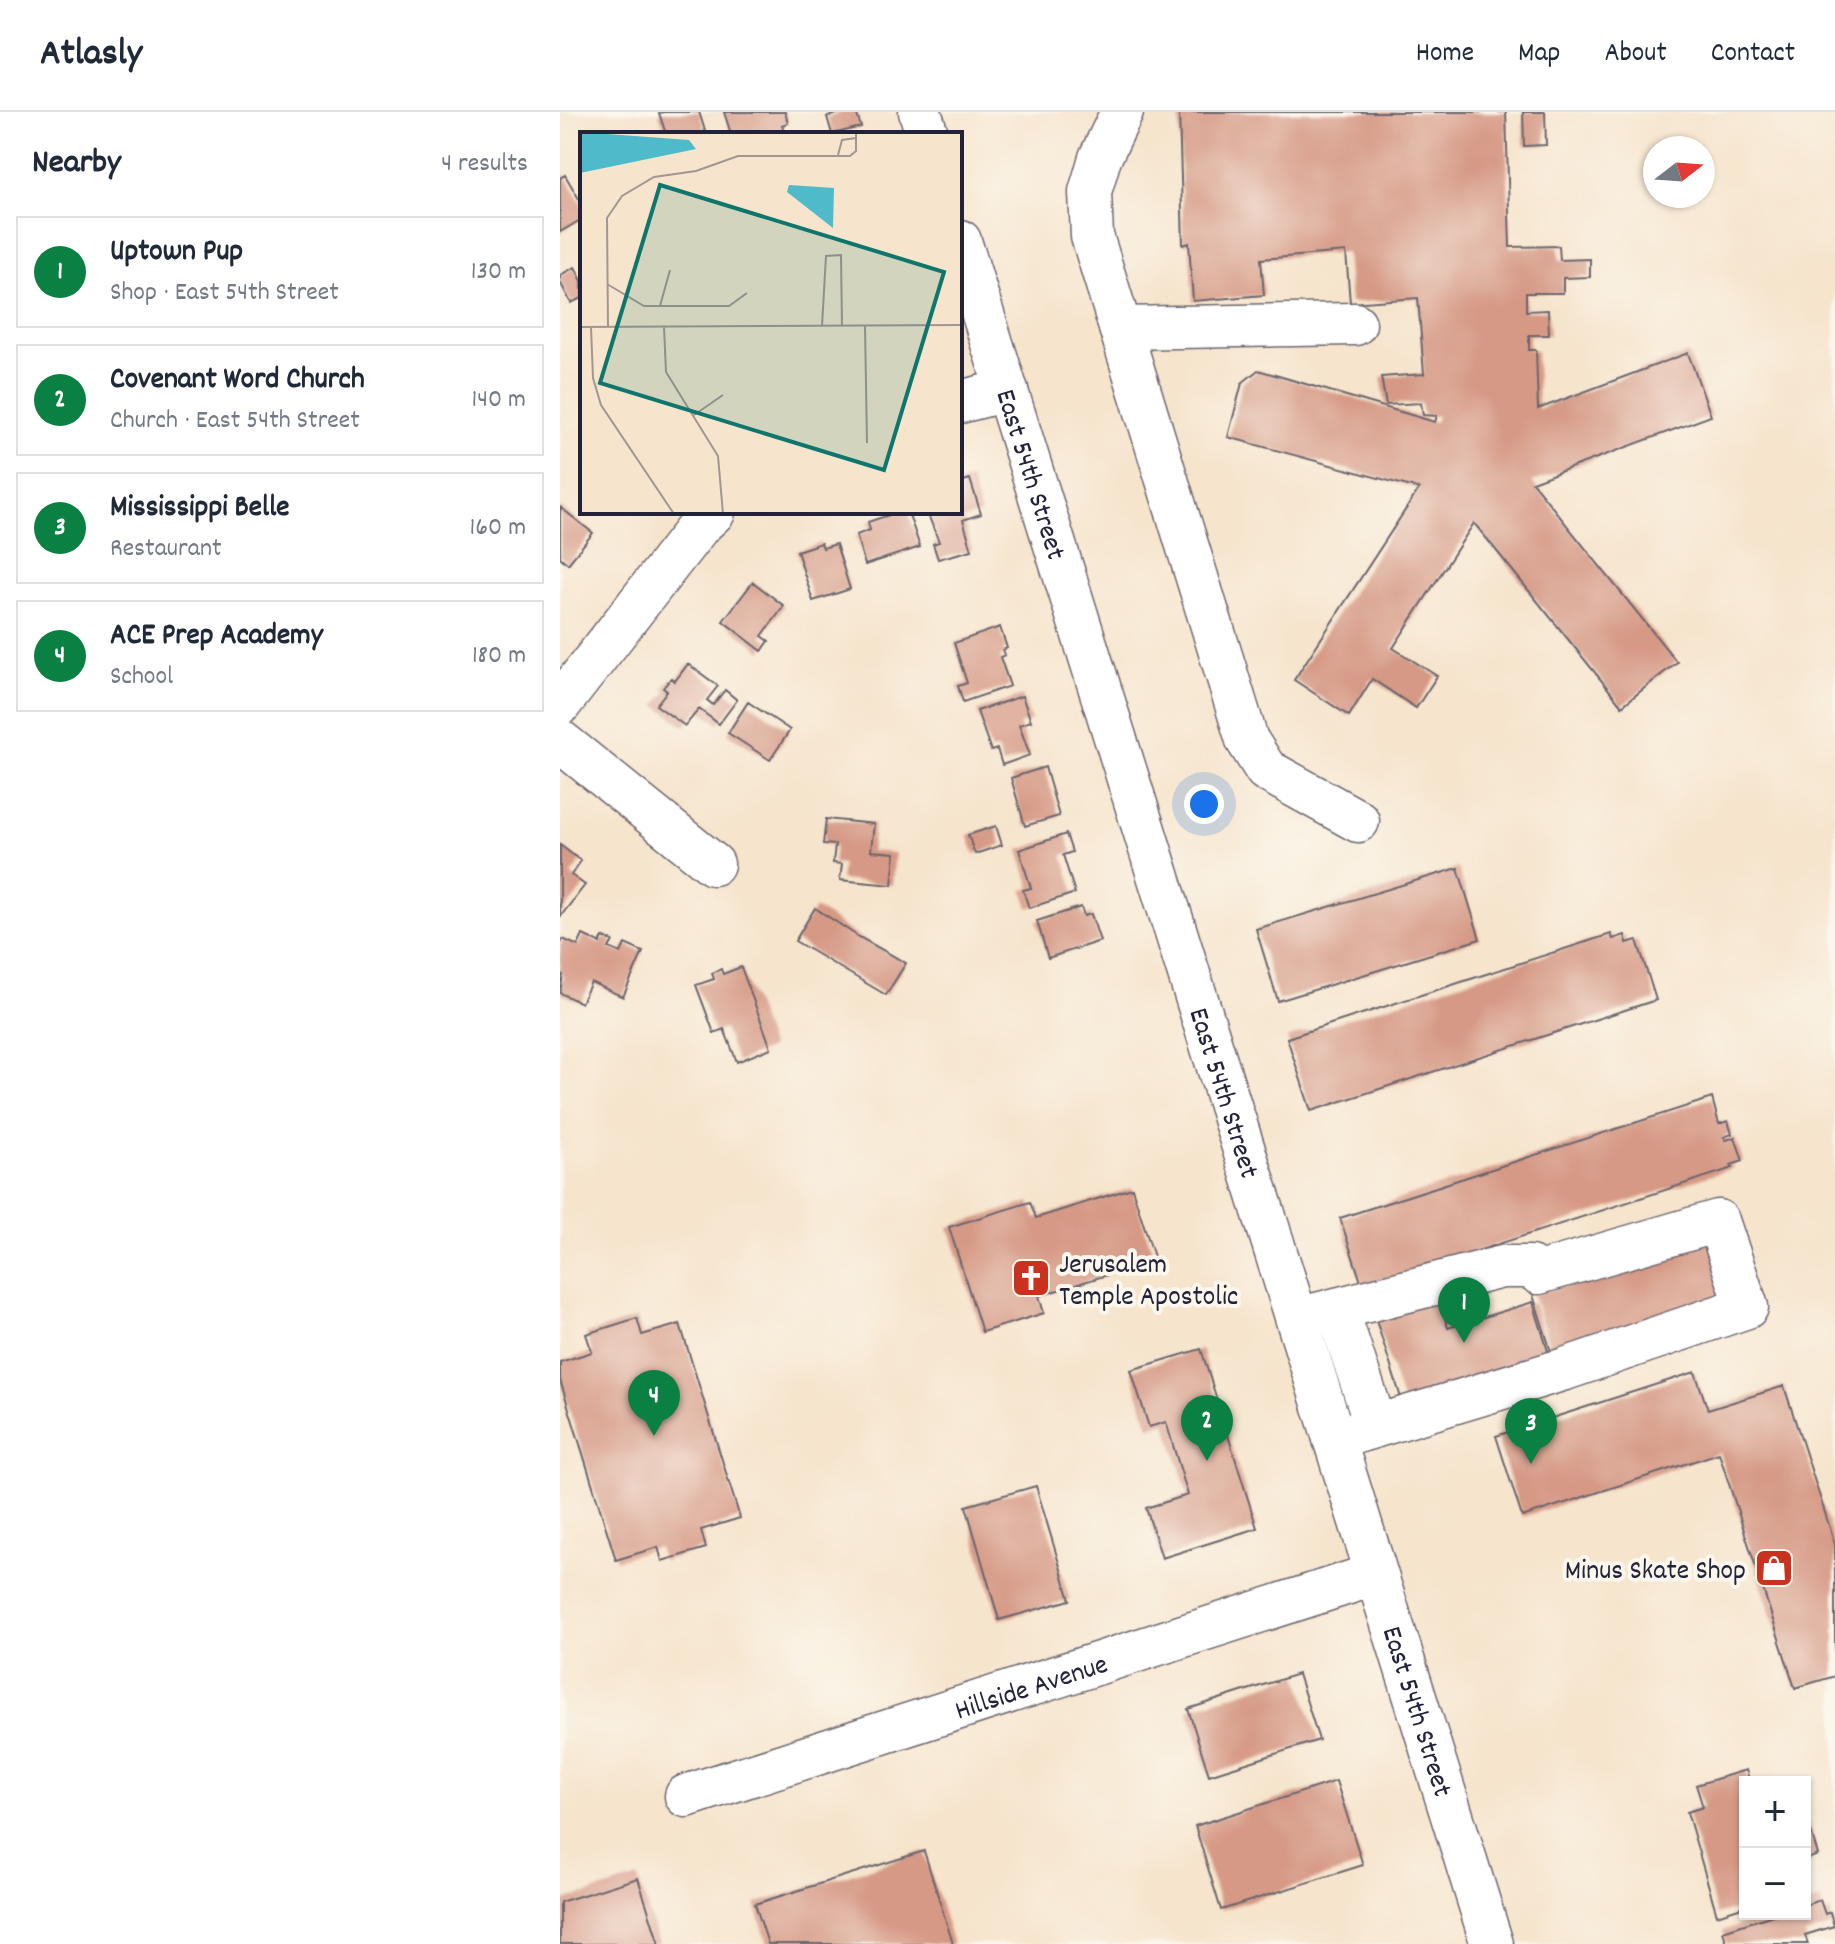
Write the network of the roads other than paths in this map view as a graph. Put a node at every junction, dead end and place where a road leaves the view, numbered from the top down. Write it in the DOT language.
graph roads {
  1 [pos="920,112"];
  2 [pos="1122,112"];
  3 [pos="926,132"];
  4 [pos="962,247"];
  5 [pos="1355,324"];
  6 [pos="1120,328"];
  7 [pos="1007,390"];
  8 [pos="962,401"];
  9 [pos="712,514"];
  10 [pos="560,704"];
  11 [pos="560,741"];
  12 [pos="1358,821"];
  13 [pos="713,864"];
  14 [pos="1337,1309"];
  15 [pos="1297,1319"];
  16 [pos="1376,1426"];
  17 [pos="1334,1439"];
  18 [pos="1376,1574"];
  19 [pos="686,1796"];
  20 [pos="1492,1944"];
  1 -- 3 [label="street"];
  2 -- 6 [label="street"];
  4 -- 7 [label="street, East 54th Street"];
  5 -- 6 [label="street"];
  6 -- 12 [label="street"];
  7 -- 8 [label="street"];
  7 -- 15 [label="street, East 54th Street"];
  9 -- 10 [label="street"];
  11 -- 13 [label="street"];
  14 -- 15 [label="street"];
  14 -- 16 [label="street"];
  14 -- 16 [label="street"];
  15 -- 17 [label="street, East 54th Street"];
  16 -- 17 [label="street"];
  17 -- 18 [label="street, East 54th Street"];
  18 -- 19 [label="street, Hillside Avenue"];
  18 -- 20 [label="street, East 54th Street"];
}
